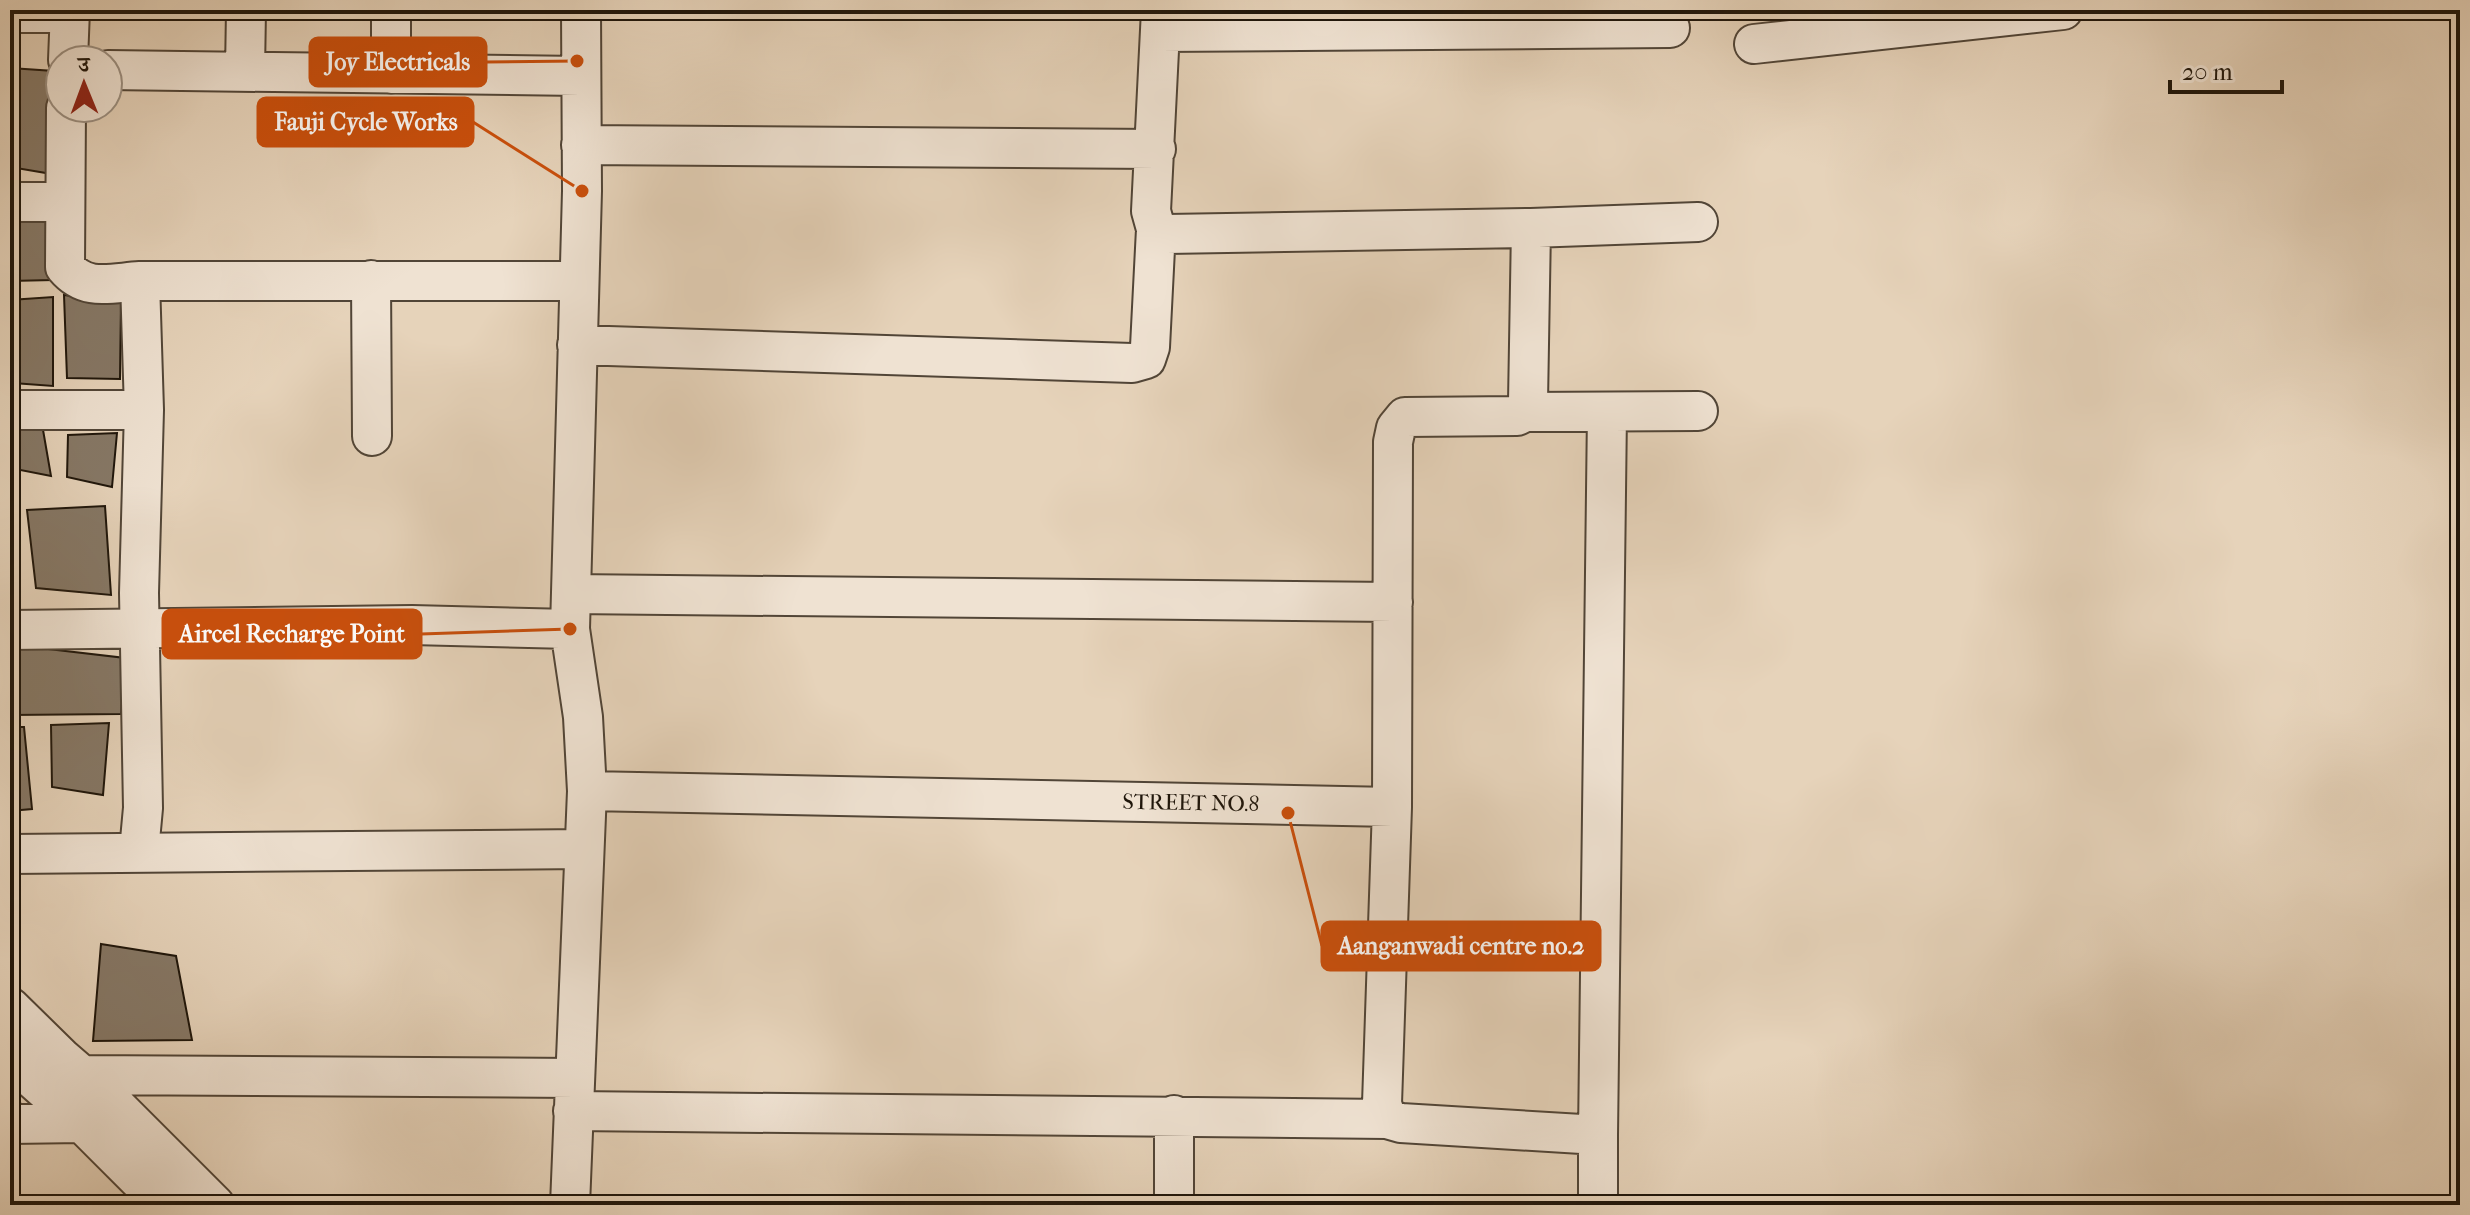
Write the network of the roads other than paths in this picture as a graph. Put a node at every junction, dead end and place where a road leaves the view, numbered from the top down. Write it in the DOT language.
graph roads {
  1 [pos="246,10"];
  2 [pos="391,10"];
  3 [pos="581,10"];
  4 [pos="2063,10"];
  5 [pos="70,12"];
  6 [pos="10,13"];
  7 [pos="1161,21"];
  8 [pos="1670,28"];
  9 [pos="69,44"];
  10 [pos="1754,44"];
  11 [pos="124,70"];
  12 [pos="245,71"];
  13 [pos="391,74"];
  14 [pos="580,76"];
  15 [pos="66,124"];
  16 [pos="581,145"];
  17 [pos="1156,149"];
  18 [pos="10,202"];
  19 [pos="64,202"];
  20 [pos="1698,222"];
  21 [pos="1531,228"];
  22 [pos="1156,229"];
  23 [pos="371,280"];
  24 [pos="140,281"];
  25 [pos="579,281"];
  26 [pos="577,345"];
  27 [pos="10,410"];
  28 [pos="144,410"];
  29 [pos="1698,411"];
  30 [pos="1525,412"];
  31 [pos="1607,412"];
  32 [pos="372,436"];
  33 [pos="1393,602"];
  34 [pos="570,611"];
  35 [pos="10,630"];
  36 [pos="139,630"];
  37 [pos="587,791"];
  38 [pos="1392,807"];
  39 [pos="583,849"];
  40 [pos="139,851"];
  41 [pos="10,854"];
  42 [pos="10,1007"];
  43 [pos="10,1059"];
  44 [pos="81,1075"];
  45 [pos="574,1094"];
  46 [pos="1174,1115"];
  47 [pos="1387,1119"];
  48 [pos="82,1123"];
  49 [pos="10,1124"];
  50 [pos="1598,1135"];
  51 [pos="164,1205"];
  52 [pos="215,1205"];
  53 [pos="570,1205"];
  54 [pos="1174,1205"];
  55 [pos="1598,1205"];
  1 -- 12 [label="street"];
  2 -- 13 [label="street"];
  3 -- 14 [label="street"];
  4 -- 10 [label="street"];
  5 -- 6 [label="street"];
  5 -- 9 [label="street"];
  7 -- 8 [label="street"];
  7 -- 17 [label="street"];
  11 -- 12 [label="street"];
  12 -- 13 [label="street"];
  13 -- 14 [label="street"];
  14 -- 16 [label="street"];
  15 -- 19 [label="street"];
  16 -- 17 [label="street"];
  16 -- 25 [label="street"];
  17 -- 22 [label="street"];
  18 -- 19 [label="street"];
  19 -- 24 [label="street"];
  20 -- 21 [label="street"];
  21 -- 22 [label="street"];
  21 -- 30 [label="street"];
  22 -- 26 [label="street"];
  23 -- 24 [label="street"];
  23 -- 25 [label="street"];
  23 -- 32 [label="street"];
  24 -- 28 [label="street"];
  25 -- 26 [label="street"];
  26 -- 34 [label="street"];
  27 -- 28 [label="street"];
  28 -- 36 [label="street"];
  29 -- 31 [label="street"];
  30 -- 31 [label="street"];
  30 -- 33 [label="street"];
  31 -- 50 [label="street"];
  33 -- 34 [label="street"];
  33 -- 38 [label="street"];
  34 -- 36 [label="street"];
  34 -- 37 [label="street"];
  35 -- 36 [label="street"];
  36 -- 40 [label="street"];
  37 -- 38 [label="street, STREET NO.8"];
  37 -- 39 [label="street"];
  38 -- 47 [label="street"];
  39 -- 40 [label="street"];
  39 -- 45 [label="street"];
  40 -- 41 [label="street"];
  42 -- 44 [label="street"];
  43 -- 48 [label="street"];
  44 -- 45 [label="street"];
  44 -- 52 [label="street"];
  45 -- 46 [label="street"];
  45 -- 53 [label="street"];
  46 -- 47 [label="street"];
  46 -- 54 [label="street"];
  47 -- 50 [label="street"];
  48 -- 49 [label="street"];
  48 -- 51 [label="street"];
  50 -- 55 [label="street"];
}
